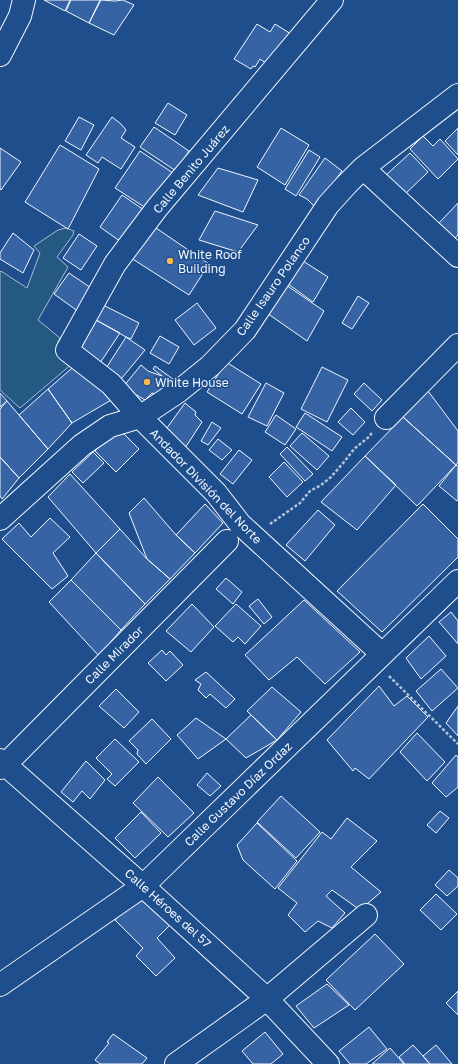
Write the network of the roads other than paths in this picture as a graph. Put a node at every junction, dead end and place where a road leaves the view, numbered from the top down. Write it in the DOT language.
graph roads {
  1 [pos="24,0"];
  2 [pos="332,0"];
  3 [pos="0,56"];
  4 [pos="458,95"];
  5 [pos="363,168"];
  6 [pos="458,256"];
  7 [pos="458,345"];
  8 [pos="67,350"];
  9 [pos="140,417"];
  10 [pos="386,418"];
  11 [pos="0,519"];
  12 [pos="227,541"];
  13 [pos="458,581"];
  14 [pos="378,658"];
  15 [pos="2,764"];
  16 [pos="143,886"];
  17 [pos="366,915"];
  18 [pos="0,985"];
  19 [pos="267,999"];
  20 [pos="176,1064"];
  21 [pos="328,1064"];
  1 -- 3 [label="street"];
  2 -- 8 [label="street, Calle Benito Juárez"];
  4 -- 5 [label="street, Calle Isauro Polanco"];
  5 -- 6 [label="street"];
  5 -- 9 [label="street, Calle Isauro Polanco"];
  7 -- 10 [label="street"];
  8 -- 9 [label="street, Andador División del Norte"];
  9 -- 11 [label="street, Calle Isauro Polanco"];
  9 -- 14 [label="street, Andador División del Norte"];
  12 -- 15 [label="street, Calle Mirador"];
  13 -- 14 [label="street, Calle Gustavo Díaz Ordaz"];
  14 -- 16 [label="street, Calle Gustavo Díaz Ordaz"];
  15 -- 16 [label="street, Calle Héroes del 57"];
  16 -- 18 [label="street, Calle Gustavo Díaz Ordaz"];
  16 -- 19 [label="street, Calle Héroes del 57"];
  17 -- 19 [label="street"];
  19 -- 20 [label="street"];
  19 -- 21 [label="street, Calle Héroes del 57"];
}
